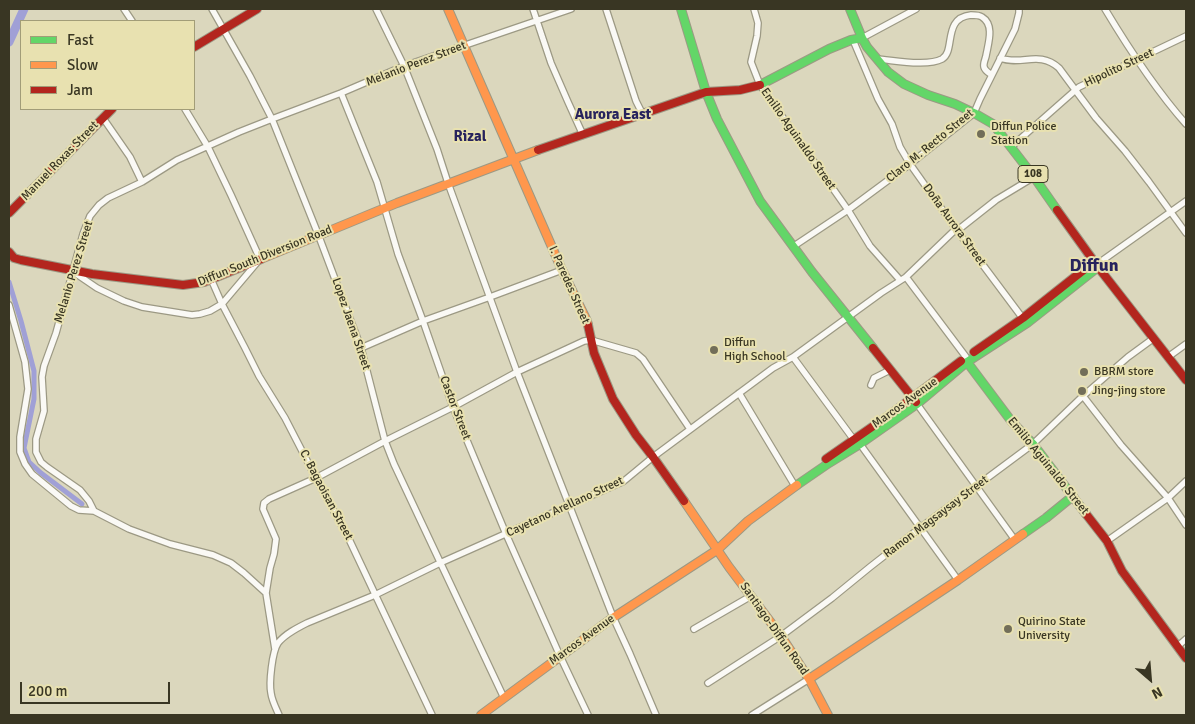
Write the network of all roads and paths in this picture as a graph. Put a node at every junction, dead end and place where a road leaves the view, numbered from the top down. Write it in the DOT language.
graph roads {
  1 [pos="124,9"];
  2 [pos="212,9"];
  3 [pos="257,9"];
  4 [pos="376,9"];
  5 [pos="448,9"];
  6 [pos="533,9"];
  7 [pos="570,9"];
  8 [pos="606,9"];
  9 [pos="681,9"];
  10 [pos="754,9"];
  11 [pos="850,9"];
  12 [pos="916,9"];
  13 [pos="1019,9"];
  14 [pos="1104,9"];
  15 [pos="131,20"];
  16 [pos="537,20"];
  17 [pos="223,29"];
  18 [pos="1186,36"];
  19 [pos="862,38"];
  20 [pos="853,40"];
  21 [pos="464,45"];
  22 [pos="195,46"];
  23 [pos="1000,58"];
  24 [pos="877,59"];
  25 [pos="1136,59"];
  26 [pos="404,66"];
  27 [pos="992,75"];
  28 [pos="760,85"];
  29 [pos="1075,89"];
  30 [pos="341,92"];
  31 [pos="706,92"];
  32 [pos="111,110"];
  33 [pos="186,110"];
  34 [pos="642,113"];
  35 [pos="974,113"];
  36 [pos="102,118"];
  37 [pos="272,118"];
  38 [pos="1186,124"];
  39 [pos="583,134"];
  40 [pos="208,147"];
  41 [pos="1011,147"];
  42 [pos="514,158"];
  43 [pos="910,164"];
  44 [pos="1034,177"];
  45 [pos="142,182"];
  46 [pos="448,183"];
  47 [pos="1186,201"];
  48 [pos="384,207"];
  49 [pos="848,210"];
  50 [pos="1170,212"];
  51 [pos="9,213"];
  52 [pos="957,229"];
  53 [pos="1186,233"];
  54 [pos="318,234"];
  55 [pos="794,246"];
  56 [pos="9,252"];
  57 [pos="260,259"];
  58 [pos="1099,263"];
  59 [pos="72,270"];
  60 [pos="562,270"];
  61 [pos="906,277"];
  62 [pos="211,279"];
  63 [pos="900,280"];
  64 [pos="927,291"];
  65 [pos="490,297"];
  66 [pos="922,298"];
  67 [pos="931,303"];
  68 [pos="222,304"];
  69 [pos="9,305"];
  70 [pos="848,317"];
  71 [pos="423,321"];
  72 [pos="1025,321"];
  73 [pos="1154,338"];
  74 [pos="591,340"];
  75 [pos="1186,344"];
  76 [pos="361,348"];
  77 [pos="793,357"];
  78 [pos="1168,357"];
  79 [pos="967,360"];
  80 [pos="890,370"];
  81 [pos="517,372"];
  82 [pos="1186,380"];
  83 [pos="871,385"];
  84 [pos="739,393"];
  85 [pos="1083,396"];
  86 [pos="915,401"];
  87 [pos="453,407"];
  88 [pos="690,430"];
  89 [pos="385,441"];
  90 [pos="857,442"];
  91 [pos="1033,444"];
  92 [pos="653,457"];
  93 [pos="316,478"];
  94 [pos="1186,481"];
  95 [pos="794,484"];
  96 [pos="977,486"];
  97 [pos="1073,496"];
  98 [pos="1168,498"];
  99 [pos="569,505"];
  100 [pos="94,511"];
  101 [pos="1186,525"];
  102 [pos="920,528"];
  103 [pos="506,534"];
  104 [pos="1015,540"];
  105 [pos="1107,541"];
  106 [pos="714,550"];
  107 [pos="440,563"];
  108 [pos="958,580"];
  109 [pos="266,593"];
  110 [pos="375,595"];
  111 [pos="752,596"];
  112 [pos="613,617"];
  113 [pos="694,629"];
  114 [pos="781,636"];
  115 [pos="1186,639"];
  116 [pos="1178,646"];
  117 [pos="275,650"];
  118 [pos="560,656"];
  119 [pos="1186,658"];
  120 [pos="809,679"];
  121 [pos="708,683"];
  122 [pos="504,698"];
  123 [pos="279,715"];
  124 [pos="432,715"];
  125 [pos="481,715"];
  126 [pos="588,715"];
  127 [pos="656,715"];
  128 [pos="752,715"];
  129 [pos="828,715"];
  1 -- 15 [label="street"];
  2 -- 17 [label="street, Lopez Jaena Street"];
  3 -- 17 [label="street"];
  4 -- 26 [label="street"];
  5 -- 21 [label="street, I. Paredes Street"];
  6 -- 16 [label="street"];
  7 -- 16 [label="street, Melanio Perez Street"];
  8 -- 34 [label="street"];
  9 -- 31 [label="street"];
  10 -- 28 [label="street, Emilio Aguinaldo Street"];
  11 -- 19 [label="street, 108"];
  12 -- 19 [label="street"];
  13 -- 23 [label="street, Claro M. Recto Street"];
  14 -- 25 [label="street"];
  16 -- 21 [label="street, Melanio Perez Street"];
  16 -- 39 [label="street"];
  17 -- 22 [label="street"];
  17 -- 37 [label="street, Lopez Jaena Street"];
  18 -- 25 [label="street, Hipolito Street"];
  19 -- 20 [label="street, Diffun South Diversion Road"];
  19 -- 24 [label="street, 108"];
  20 -- 28 [label="street, Diffun South Diversion Road"];
  20 -- 43 [label="street, Doña Aurora Street"];
  21 -- 26 [label="street, Melanio Perez Street"];
  21 -- 42 [label="street, I. Paredes Street"];
  23 -- 27 [label="street, Claro M. Recto Street"];
  23 -- 29 [label="street"];
  24 -- 27 [label="street"];
  24 -- 35 [label="street, 108"];
  25 -- 29 [label="street, Hipolito Street"];
  25 -- 38 [label="street"];
  26 -- 30 [label="street, Melanio Perez Street"];
  26 -- 46 [label="street"];
  27 -- 35 [label="street, Claro M. Recto Street"];
  28 -- 31 [label="street, Diffun South Diversion Road"];
  28 -- 49 [label="street, Emilio Aguinaldo Street"];
  29 -- 41 [label="street, Hipolito Street"];
  29 -- 50 [label="street"];
  30 -- 37 [label="street, Melanio Perez Street"];
  30 -- 48 [label="street, Castor Street"];
  31 -- 34 [label="street, Diffun South Diversion Road"];
  31 -- 55 [label="street"];
  32 -- 36 [label="street, Manuel Roxas Street"];
  33 -- 40 [label="street"];
  34 -- 39 [label="street, Diffun South Diversion Road"];
  35 -- 41 [label="street, 108"];
  35 -- 43 [label="street, Claro M. Recto Street"];
  36 -- 45 [label="street"];
  36 -- 51 [label="street, Manuel Roxas Street"];
  37 -- 40 [label="street, Melanio Perez Street"];
  37 -- 54 [label="street, Lopez Jaena Street"];
  39 -- 42 [label="street, Diffun South Diversion Road"];
  40 -- 45 [label="street, Melanio Perez Street"];
  40 -- 57 [label="street"];
  41 -- 44 [label="street, 108"];
  42 -- 46 [label="street, Diffun South Diversion Road"];
  42 -- 60 [label="street, I. Paredes Street"];
  43 -- 49 [label="street, Claro M. Recto Street"];
  43 -- 52 [label="street, Doña Aurora Street"];
  44 -- 52 [label="street, Cayetano Arellano Street"];
  44 -- 58 [label="street, 108"];
  45 -- 59 [label="street, Melanio Perez Street"];
  46 -- 48 [label="street, Diffun South Diversion Road"];
  46 -- 65 [label="street"];
  47 -- 50 [label="street, Marcos Avenue"];
  48 -- 54 [label="street, Diffun South Diversion Road"];
  48 -- 71 [label="street, Castor Street"];
  49 -- 55 [label="street, Claro M. Recto Street"];
  49 -- 63 [label="street, Emilio Aguinaldo Street"];
  50 -- 53 [label="street"];
  50 -- 58 [label="street, Marcos Avenue"];
  52 -- 61 [label="street, Cayetano Arellano Street"];
  52 -- 72 [label="street, Doña Aurora Street"];
  54 -- 57 [label="street, Diffun South Diversion Road"];
  54 -- 76 [label="street, Lopez Jaena Street"];
  55 -- 70 [label="street"];
  56 -- 59 [label="street, Diffun South Diversion Road"];
  57 -- 62 [label="street, Diffun South Diversion Road"];
  57 -- 68 [label="street"];
  58 -- 72 [label="street, Marcos Avenue"];
  58 -- 73 [label="street, 108"];
  59 -- 62 [label="street, Diffun South Diversion Road"];
  59 -- 68 [label="street"];
  59 -- 100 [label="street, Melanio Perez Street"];
  60 -- 65 [label="street"];
  60 -- 74 [label="street, I. Paredes Street"];
  61 -- 63 [label="street, Cayetano Arellano Street"];
  61 -- 66 [label="street, Emilio Aguinaldo Street"];
  62 -- 68 [label="street, C. Bagaoisan Street"];
  63 -- 70 [label="street, Cayetano Arellano Street"];
  64 -- 66 [label="street"];
  65 -- 71 [label="street"];
  65 -- 81 [label="street"];
  66 -- 67 [label="street"];
  66 -- 79 [label="street, Emilio Aguinaldo Street"];
  68 -- 93 [label="street, C. Bagaoisan Street"];
  69 -- 100 [label="street"];
  70 -- 77 [label="street, Cayetano Arellano Street"];
  70 -- 80 [label="street"];
  71 -- 76 [label="street"];
  71 -- 87 [label="street, Castor Street"];
  72 -- 79 [label="street, Marcos Avenue"];
  73 -- 78 [label="street, 108"];
  73 -- 85 [label="street, Ramon Magsaysay Street"];
  74 -- 81 [label="street"];
  74 -- 88 [label="street"];
  74 -- 92 [label="street, I. Paredes Street"];
  75 -- 78 [label="street"];
  76 -- 89 [label="street, Lopez Jaena Street"];
  77 -- 84 [label="street, Cayetano Arellano Street"];
  77 -- 90 [label="street"];
  78 -- 82 [label="street, 108"];
  79 -- 86 [label="street, Marcos Avenue"];
  79 -- 91 [label="street, Emilio Aguinaldo Street"];
  80 -- 83 [label="street"];
  80 -- 86 [label="street"];
  81 -- 87 [label="street"];
  81 -- 99 [label="street"];
  84 -- 88 [label="street, Cayetano Arellano Street"];
  84 -- 95 [label="street"];
  85 -- 91 [label="street, Ramon Magsaysay Street"];
  85 -- 98 [label="street"];
  86 -- 90 [label="street, Marcos Avenue"];
  86 -- 96 [label="street"];
  87 -- 89 [label="street"];
  87 -- 103 [label="street, Castor Street"];
  88 -- 92 [label="street, Cayetano Arellano Street"];
  89 -- 93 [label="street"];
  89 -- 107 [label="street, Lopez Jaena Street"];
  90 -- 95 [label="street, Marcos Avenue"];
  90 -- 102 [label="street"];
  91 -- 96 [label="street, Ramon Magsaysay Street"];
  91 -- 97 [label="street, Emilio Aguinaldo Street"];
  92 -- 99 [label="street, Cayetano Arellano Street"];
  92 -- 106 [label="street, I. Paredes Street"];
  93 -- 109 [label="street"];
  93 -- 110 [label="street, C. Bagaoisan Street"];
  94 -- 98 [label="street"];
  95 -- 106 [label="street, Marcos Avenue"];
  96 -- 102 [label="street, Ramon Magsaysay Street"];
  96 -- 104 [label="street"];
  97 -- 104 [label="street"];
  97 -- 105 [label="street, Emilio Aguinaldo Street"];
  98 -- 101 [label="street"];
  98 -- 105 [label="street"];
  99 -- 103 [label="street, Cayetano Arellano Street"];
  99 -- 112 [label="street"];
  100 -- 109 [label="street, Melanio Perez Street"];
  102 -- 108 [label="street"];
  102 -- 114 [label="street, Ramon Magsaysay Street"];
  103 -- 107 [label="street, Cayetano Arellano Street"];
  103 -- 118 [label="street, Castor Street"];
  104 -- 108 [label="street"];
  105 -- 116 [label="street, Emilio Aguinaldo Street"];
  106 -- 111 [label="street, Santiago-Diffun Road"];
  106 -- 112 [label="street, Marcos Avenue"];
  107 -- 110 [label="street, Cayetano Arellano Street"];
  107 -- 122 [label="street, Lopez Jaena Street"];
  108 -- 120 [label="street"];
  109 -- 117 [label="street"];
  110 -- 117 [label="street, Cayetano Arellano Street"];
  110 -- 124 [label="street, C. Bagaoisan Street"];
  111 -- 113 [label="street"];
  111 -- 114 [label="street, Santiago-Diffun Road"];
  112 -- 118 [label="street, Marcos Avenue"];
  112 -- 127 [label="street"];
  114 -- 120 [label="street, Santiago-Diffun Road"];
  114 -- 121 [label="street, Ramon Magsaysay Street"];
  115 -- 116 [label="street"];
  116 -- 119 [label="street, Emilio Aguinaldo Street"];
  117 -- 123 [label="street"];
  118 -- 122 [label="street, Marcos Avenue"];
  118 -- 126 [label="street, Castor Street"];
  120 -- 128 [label="street"];
  120 -- 129 [label="street, Santiago-Diffun Road"];
  122 -- 125 [label="street, Marcos Avenue"];
}
